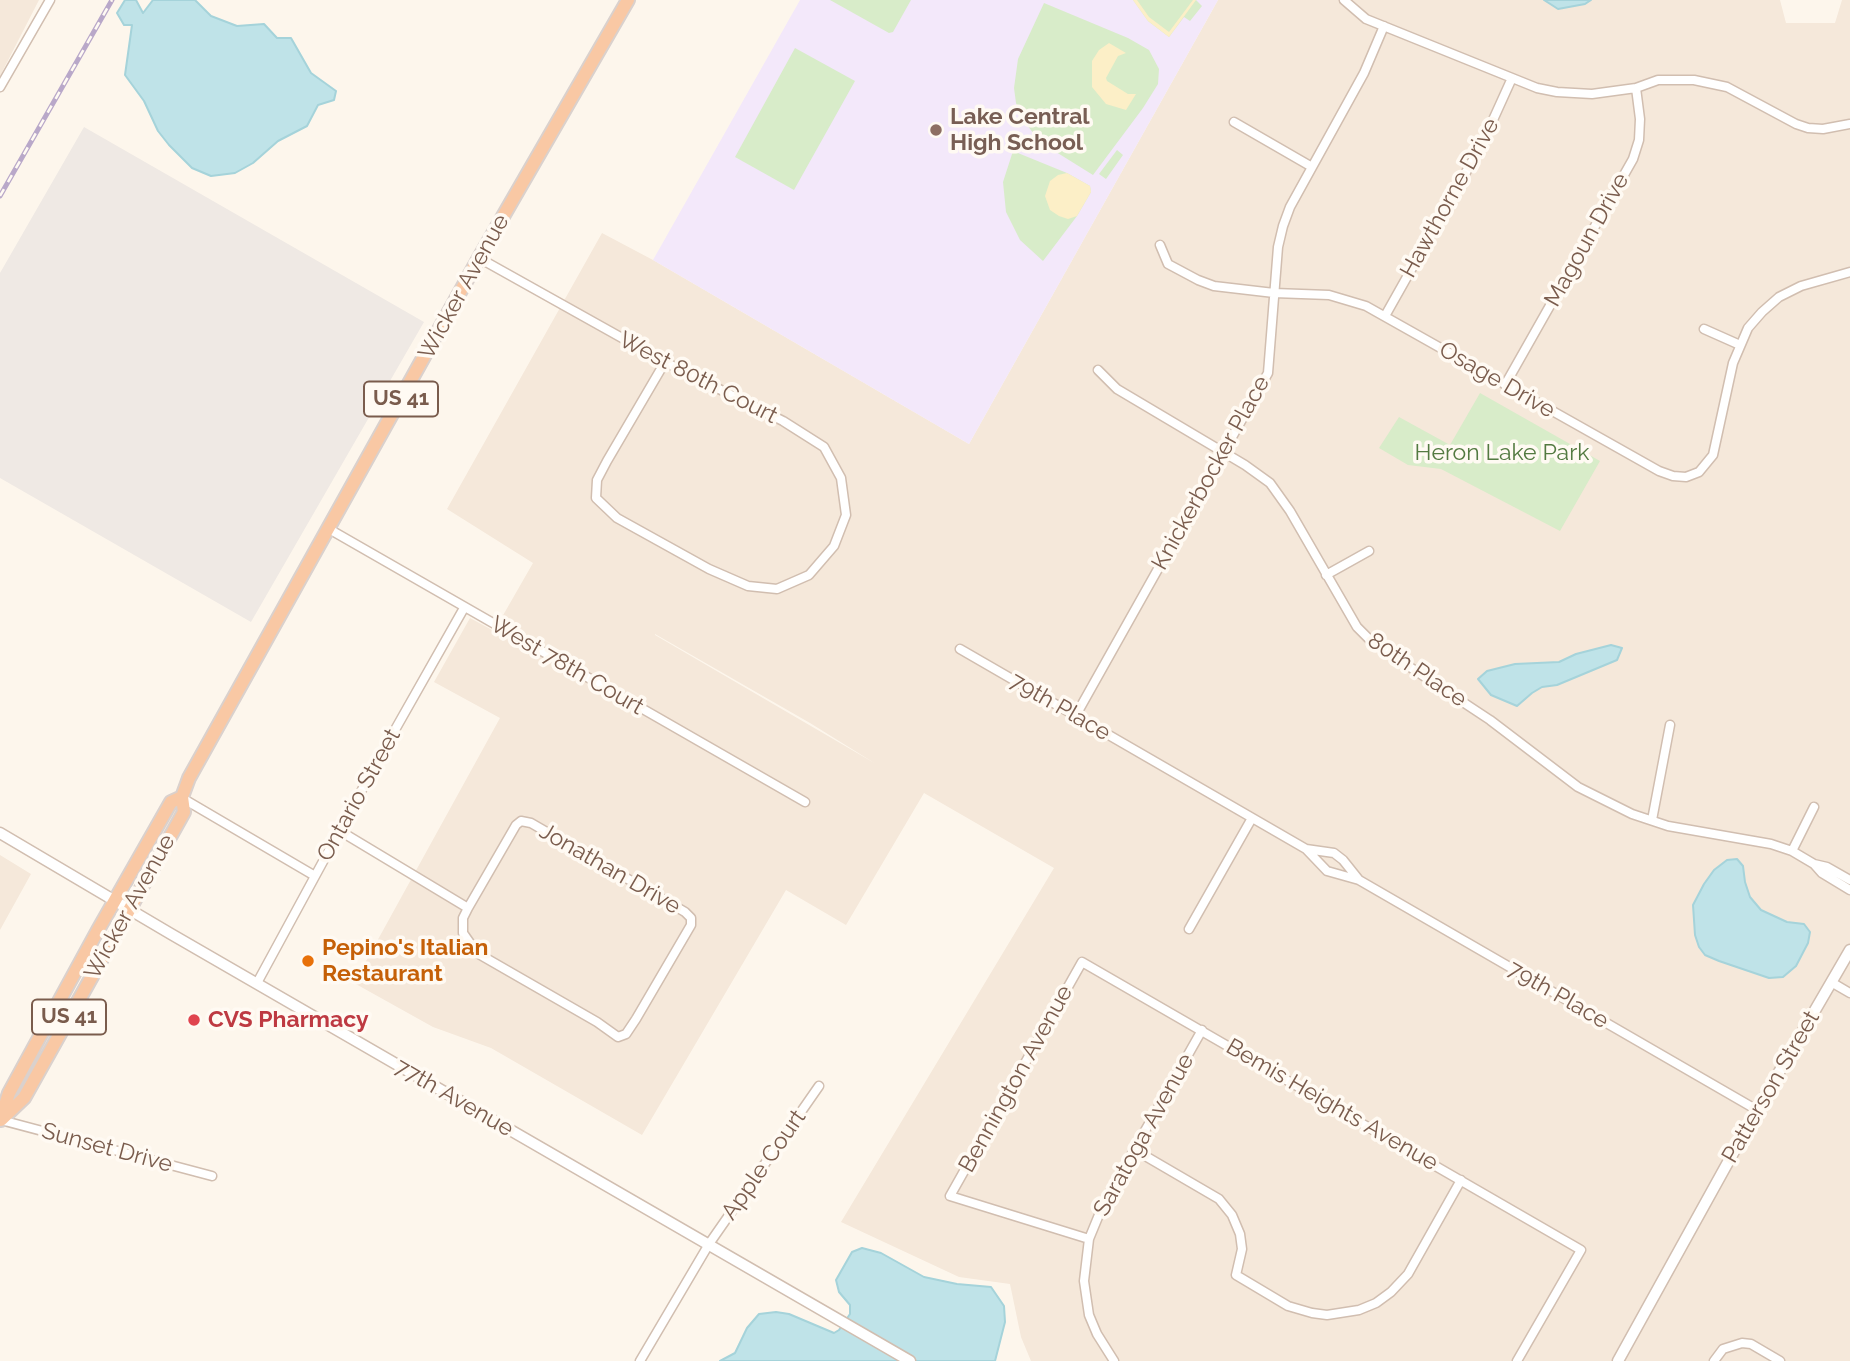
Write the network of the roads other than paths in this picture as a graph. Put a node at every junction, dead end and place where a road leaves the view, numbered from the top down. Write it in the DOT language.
graph roads {
  1 [pos="50,0"];
  2 [pos="628,0"];
  3 [pos="1344,0"];
  4 [pos="1384,26"];
  5 [pos="1512,78"];
  6 [pos="0,87"];
  7 [pos="1636,88"];
  8 [pos="1234,122"];
  9 [pos="1850,124"];
  10 [pos="1312,167"];
  11 [pos="1160,245"];
  12 [pos="479,258"];
  13 [pos="1850,272"];
  14 [pos="1274,293"];
  15 [pos="1385,317"];
  16 [pos="1704,329"];
  17 [pos="1740,345"];
  18 [pos="665,362"];
  19 [pos="1098,370"];
  20 [pos="1505,385"];
  21 [pos="1224,452"];
  22 [pos="329,529"];
  23 [pos="1369,551"];
  24 [pos="1326,575"];
  25 [pos="464,608"];
  26 [pos="960,649"];
  27 [pos="1076,715"];
  28 [pos="1670,725"];
  29 [pos="182,797"];
  30 [pos="805,802"];
  31 [pos="1814,807"];
  32 [pos="1252,818"];
  33 [pos="1652,820"];
  34 [pos="340,831"];
  35 [pos="0,833"];
  36 [pos="1306,849"];
  37 [pos="1792,851"];
  38 [pos="1814,864"];
  39 [pos="315,876"];
  40 [pos="1359,880"];
  41 [pos="1850,880"];
  42 [pos="1850,890"];
  43 [pos="115,902"];
  44 [pos="468,908"];
  45 [pos="129,910"];
  46 [pos="1189,929"];
  47 [pos="1850,950"];
  48 [pos="1082,962"];
  49 [pos="1831,982"];
  50 [pos="257,983"];
  51 [pos="1850,993"];
  52 [pos="1202,1030"];
  53 [pos="819,1086"];
  54 [pos="1757,1110"];
  55 [pos="0,1120"];
  56 [pos="1135,1150"];
  57 [pos="212,1176"];
  58 [pos="1461,1180"];
  59 [pos="1089,1239"];
  60 [pos="709,1244"];
  61 [pos="640,1361"];
  62 [pos="910,1361"];
  63 [pos="1114,1361"];
  64 [pos="1517,1361"];
  65 [pos="1618,1361"];
  66 [pos="1714,1361"];
  67 [pos="1780,1361"];
  1 -- 6 [label="street"];
  2 -- 12 [label="highway, Wicker Avenue / US 41"];
  3 -- 4 [label="street"];
  4 -- 5 [label="street"];
  4 -- 10 [label="street, Knickerbocker Place"];
  5 -- 7 [label="street"];
  5 -- 15 [label="street, Hawthorne Drive"];
  7 -- 9 [label="street"];
  7 -- 20 [label="street, Magoun Drive"];
  8 -- 10 [label="street"];
  10 -- 14 [label="street, Knickerbocker Place"];
  11 -- 14 [label="street, Osage Drive"];
  12 -- 18 [label="street, West 80th Court"];
  12 -- 22 [label="highway, Wicker Avenue / US 41"];
  13 -- 17 [label="street, Osage Drive"];
  14 -- 15 [label="street, Osage Drive"];
  14 -- 21 [label="street, Knickerbocker Place"];
  15 -- 20 [label="street, Osage Drive"];
  16 -- 17 [label="street"];
  17 -- 20 [label="street, Osage Drive"];
  18 -- 18 [label="street, West 80th Court"];
  19 -- 21 [label="street, 80th Place"];
  21 -- 24 [label="street, 80th Place"];
  21 -- 27 [label="street, Knickerbocker Place"];
  22 -- 25 [label="street, West 78th Court"];
  22 -- 29 [label="highway, Wicker Avenue / US 41"];
  23 -- 24 [label="street"];
  24 -- 33 [label="street, 80th Place"];
  25 -- 30 [label="street, West 78th Court"];
  25 -- 34 [label="street, Ontario Street"];
  26 -- 27 [label="street, 79th Place"];
  27 -- 32 [label="street, 79th Place"];
  28 -- 33 [label="street"];
  29 -- 39 [label="street"];
  29 -- 43 [label="highway, Wicker Avenue / US 41"];
  29 -- 45 [label="highway, Wicker Avenue / US 41"];
  31 -- 37 [label="street"];
  32 -- 36 [label="street, 79th Place"];
  32 -- 46 [label="street"];
  33 -- 37 [label="street, 80th Place"];
  34 -- 39 [label="street, Ontario Street"];
  34 -- 44 [label="street"];
  35 -- 43 [label="street, 77th Avenue"];
  36 -- 40 [label="street, 79th Place"];
  36 -- 40 [label="street, 79th Place"];
  37 -- 38 [label="street, 80th Place"];
  38 -- 41 [label="street, 80th Place"];
  38 -- 42 [label="street, 80th Place"];
  39 -- 50 [label="street, Ontario Street"];
  40 -- 54 [label="street, 79th Place"];
  43 -- 45 [label="street, 77th Avenue"];
  43 -- 55 [label="highway, Wicker Avenue / US 41"];
  44 -- 44 [label="street, Jonathan Drive"];
  45 -- 50 [label="street, 77th Avenue"];
  45 -- 55 [label="highway, Wicker Avenue / US 41"];
  47 -- 49 [label="street, Patterson Street"];
  48 -- 52 [label="street, Bemis Heights Avenue"];
  48 -- 59 [label="street, Bennington Avenue"];
  49 -- 51 [label="street"];
  49 -- 54 [label="street, Patterson Street"];
  50 -- 60 [label="street, 77th Avenue"];
  52 -- 56 [label="street, Saratoga Avenue"];
  52 -- 58 [label="street, Bemis Heights Avenue"];
  53 -- 60 [label="street, Apple Court"];
  54 -- 65 [label="street, Patterson Street"];
  55 -- 57 [label="street, Sunset Drive"];
  56 -- 58 [label="street"];
  56 -- 59 [label="street, Saratoga Avenue"];
  58 -- 64 [label="street, Bemis Heights Avenue"];
  59 -- 63 [label="street, Saratoga Avenue"];
  60 -- 61 [label="street, Apple Court"];
  60 -- 62 [label="street, 77th Avenue"];
  66 -- 67 [label="street"];
}
